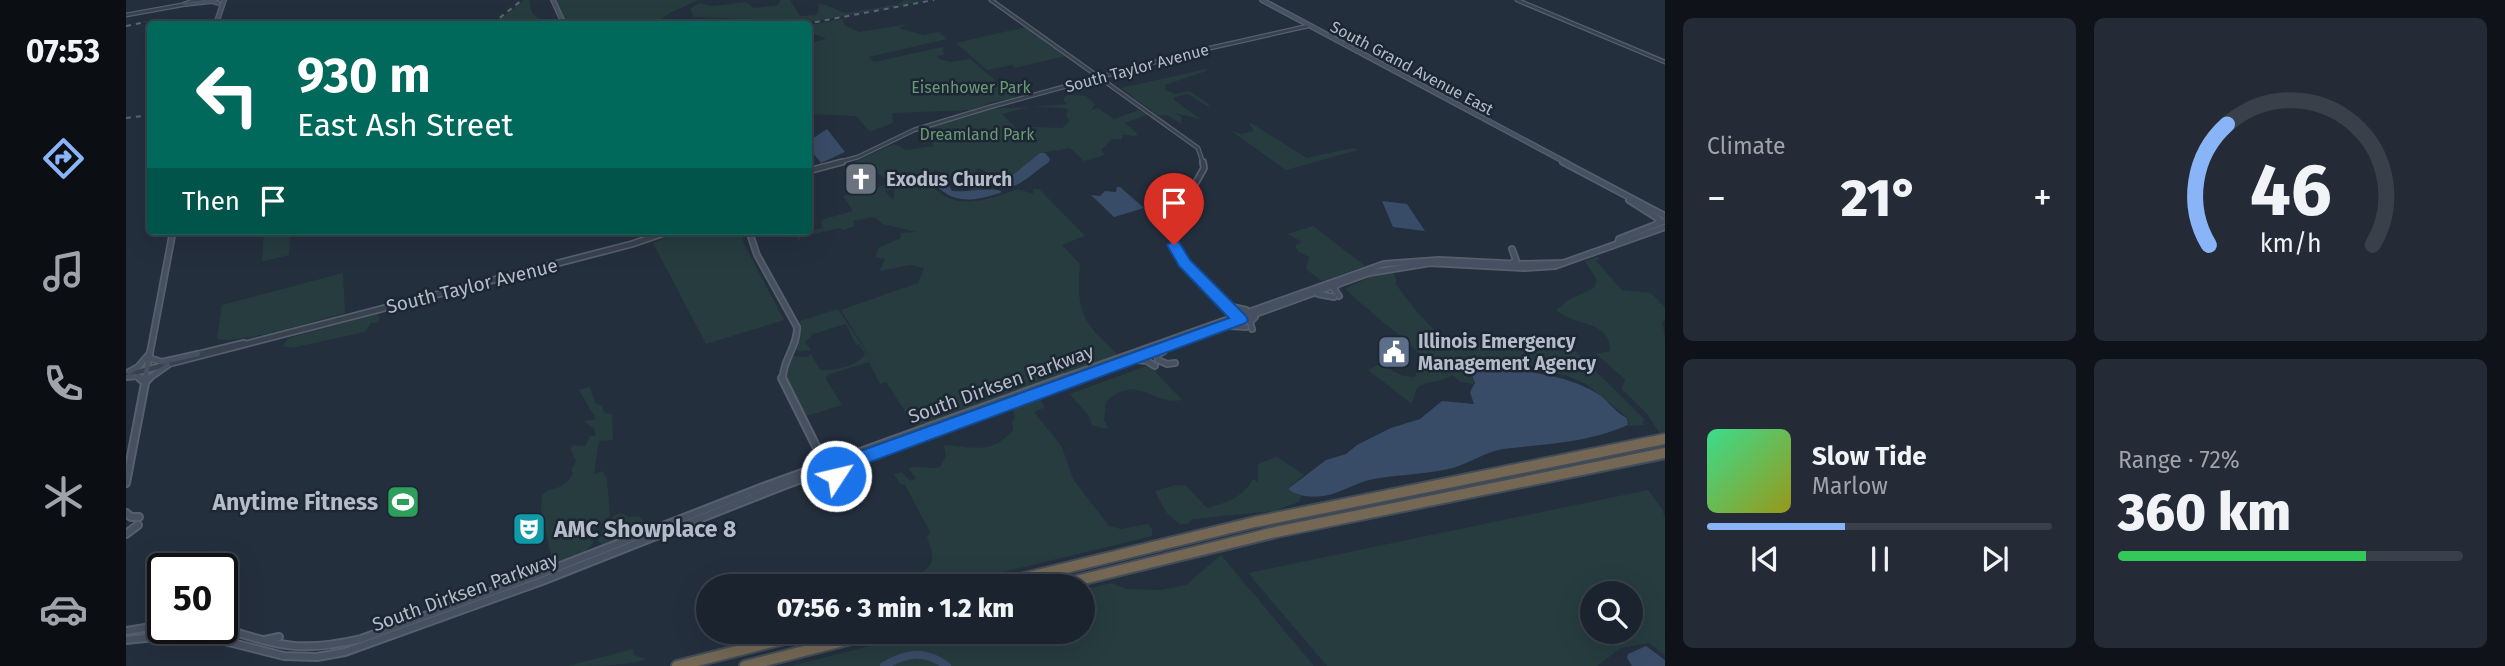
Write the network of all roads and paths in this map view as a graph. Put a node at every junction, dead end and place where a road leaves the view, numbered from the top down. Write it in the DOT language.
graph roads {
  1 [pos="201,0"];
  2 [pos="212,0"];
  3 [pos="553,0"];
  4 [pos="992,0"];
  5 [pos="1262,0"];
  6 [pos="1517,0"];
  7 [pos="220,1"];
  8 [pos="185,4"];
  9 [pos="178,5"];
  10 [pos="126,15"];
  11 [pos="216,21"];
  12 [pos="563,21"];
  13 [pos="1308,26"];
  14 [pos="1665,62"];
  15 [pos="1100,77"];
  16 [pos="1552,156"];
  17 [pos="812,170"];
  18 [pos="1629,200"];
  19 [pos="1665,217"];
  20 [pos="1661,227"];
  21 [pos="172,235"];
  22 [pos="658,235"];
  23 [pos="750,235"];
  24 [pos="1618,243"];
  25 [pos="1512,249"];
  26 [pos="1563,263"];
  27 [pos="1510,264"];
  28 [pos="1537,268"];
  29 [pos="1529,277"];
  30 [pos="1338,284"];
  31 [pos="1292,295"];
  32 [pos="1301,298"];
  33 [pos="1226,304"];
  34 [pos="1282,304"];
  35 [pos="1238,318"];
  36 [pos="1220,321"];
  37 [pos="1208,332"];
  38 [pos="274,337"];
  39 [pos="1187,339"];
  40 [pos="198,354"];
  41 [pos="150,356"];
  42 [pos="1175,363"];
  43 [pos="168,365"];
  44 [pos="1155,366"];
  45 [pos="147,369"];
  46 [pos="127,374"];
  47 [pos="1091,374"];
  48 [pos="145,382"];
  49 [pos="812,439"];
  50 [pos="1665,439"];
  51 [pos="871,448"];
  52 [pos="820,453"];
  53 [pos="1665,453"];
  54 [pos="825,464"];
  55 [pos="845,464"];
  56 [pos="810,470"];
  57 [pos="127,479"];
  58 [pos="836,484"];
  59 [pos="785,485"];
  60 [pos="845,502"];
  61 [pos="126,513"];
  62 [pos="126,534"];
  63 [pos="1041,574"];
  64 [pos="1095,576"];
  65 [pos="147,627"];
  66 [pos="126,630"];
  67 [pos="238,633"];
  68 [pos="279,637"];
  69 [pos="126,640"];
  70 [pos="262,640"];
  71 [pos="764,644"];
  72 [pos="832,644"];
  73 [pos="677,666"];
  74 [pos="746,666"];
  1 -- 9 [label="street"];
  2 -- 8 [label="street"];
  3 -- 12 [label="main road"];
  4 -- 15 [label="street"];
  5 -- 13 [label="main road, South Grand Avenue East"];
  6 -- 14 [label="street"];
  7 -- 8 [label="main road"];
  7 -- 11 [label="main road"];
  8 -- 9 [label="street"];
  9 -- 10 [label="street"];
  13 -- 15 [label="street, South Taylor Avenue"];
  13 -- 16 [label="main road, South Grand Avenue East"];
  15 -- 17 [label="street, South Taylor Avenue"];
  15 -- 33 [label="street"];
  16 -- 18 [label="main road, South Grand Avenue East"];
  16 -- 19 [label="main road, South Grand Avenue East"];
  18 -- 19 [label="main road, South Grand Avenue East"];
  18 -- 20 [label="main road"];
  19 -- 20 [label="main road, South Dirksen Parkway"];
  20 -- 24 [label="main road, South Dirksen Parkway"];
  21 -- 41 [label="main road"];
  22 -- 38 [label="street, South Taylor Avenue"];
  23 -- 49 [label="main road"];
  24 -- 26 [label="main road, South Dirksen Parkway"];
  25 -- 27 [label="main road"];
  26 -- 27 [label="main road, South Dirksen Parkway"];
  26 -- 28 [label="main road, South Dirksen Parkway"];
  27 -- 31 [label="main road, South Dirksen Parkway"];
  28 -- 29 [label="main road"];
  28 -- 30 [label="main road, South Dirksen Parkway"];
  30 -- 32 [label="main road, South Dirksen Parkway"];
  30 -- 32 [label="main road"];
  31 -- 33 [label="main road"];
  31 -- 35 [label="main road, South Dirksen Parkway"];
  32 -- 34 [label="main road, South Dirksen Parkway"];
  33 -- 35 [label="street"];
  33 -- 36 [label="main road"];
  34 -- 35 [label="main road, South Dirksen Parkway"];
  34 -- 37 [label="main road"];
  35 -- 36 [label="main road, South Dirksen Parkway"];
  35 -- 37 [label="main road, South Dirksen Parkway"];
  36 -- 51 [label="main road, South Dirksen Parkway"];
  37 -- 39 [label="main road, South Dirksen Parkway"];
  38 -- 40 [label="street, South Taylor Avenue"];
  38 -- 43 [label="street, South Taylor Avenue"];
  39 -- 42 [label="main road"];
  39 -- 47 [label="main road, South Dirksen Parkway"];
  40 -- 41 [label="main road"];
  40 -- 45 [label="street, South Taylor Avenue"];
  41 -- 45 [label="main road"];
  41 -- 46 [label="main road"];
  43 -- 45 [label="street, South Taylor Avenue"];
  43 -- 48 [label="main road"];
  44 -- 47 [label="main road"];
  45 -- 46 [label="street"];
  45 -- 48 [label="main road"];
  46 -- 48 [label="main road"];
  47 -- 55 [label="main road, South Dirksen Parkway"];
  48 -- 57 [label="main road"];
  49 -- 52 [label="main road"];
  49 -- 56 [label="main road"];
  50 -- 63 [label="highway"];
  51 -- 52 [label="main road"];
  51 -- 54 [label="main road, South Dirksen Parkway"];
  52 -- 54 [label="main road"];
  53 -- 64 [label="highway"];
  54 -- 56 [label="main road, South Dirksen Parkway"];
  55 -- 59 [label="main road, South Dirksen Parkway"];
  55 -- 60 [label="main road"];
  56 -- 70 [label="main road, South Dirksen Parkway"];
  58 -- 59 [label="main road"];
  59 -- 69 [label="main road, South Dirksen Parkway"];
  61 -- 62 [label="main road"];
  65 -- 66 [label="main road"];
  67 -- 70 [label="main road, South Dirksen Parkway"];
  68 -- 70 [label="main road"];
  71 -- 73 [label="highway"];
  72 -- 74 [label="highway"];
}
